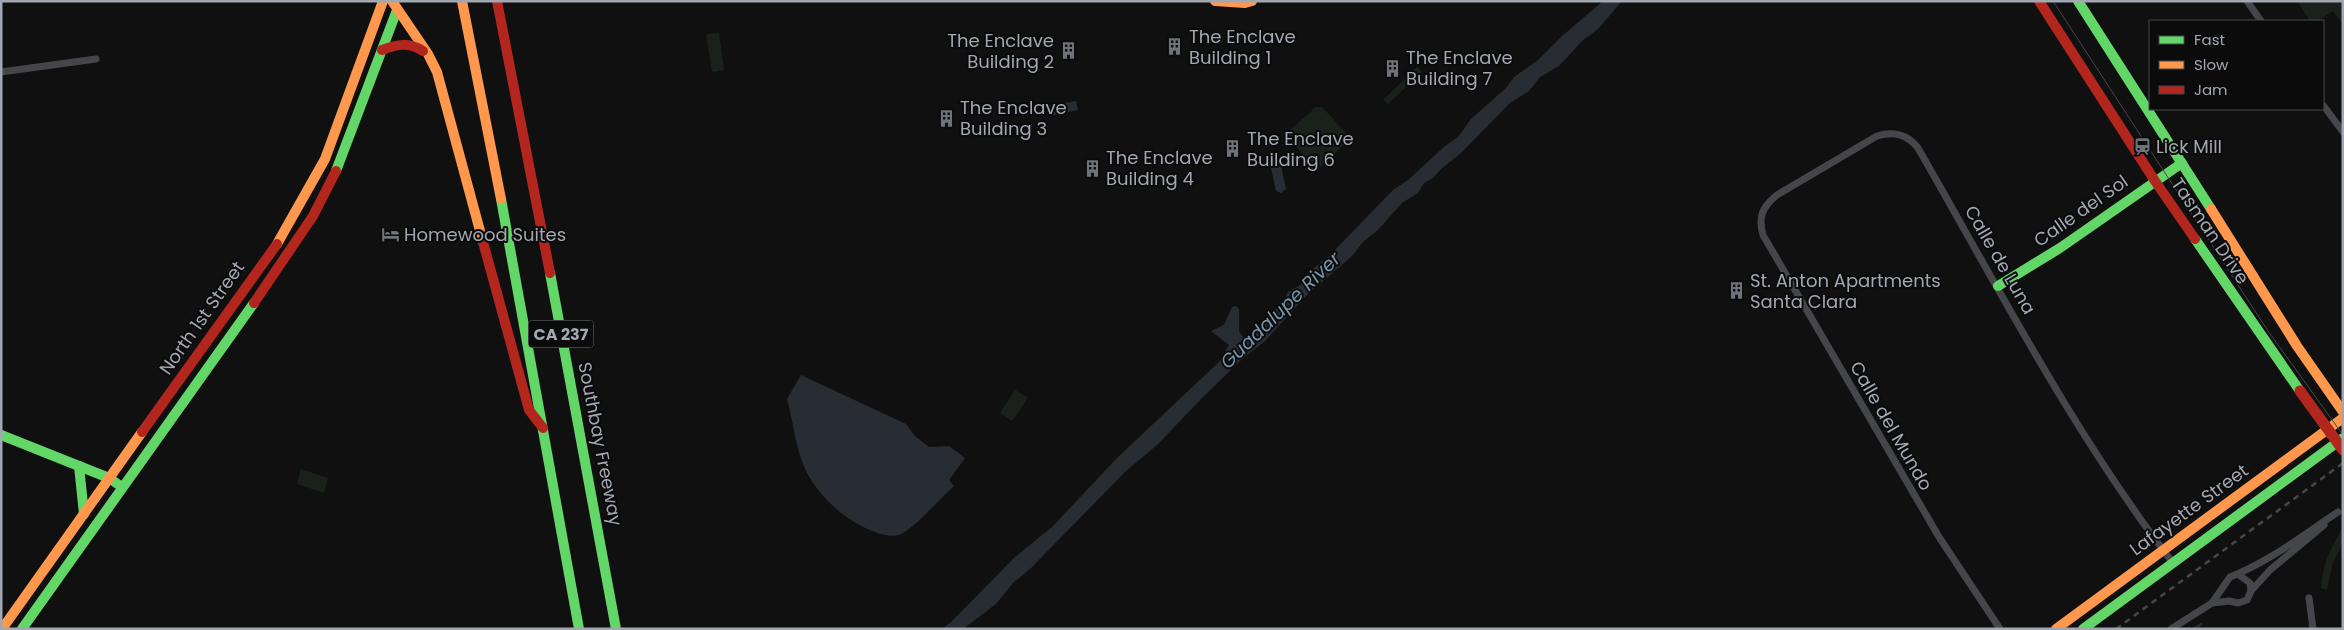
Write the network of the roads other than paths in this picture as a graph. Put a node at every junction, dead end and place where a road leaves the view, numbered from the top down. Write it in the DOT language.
graph roads {
  1 [pos="383,1"];
  2 [pos="462,1"];
  3 [pos="497,1"];
  4 [pos="504,1"];
  5 [pos="1215,1"];
  6 [pos="1252,1"];
  7 [pos="2039,1"];
  8 [pos="2078,1"];
  9 [pos="2247,1"];
  10 [pos="397,4"];
  11 [pos="2260,20"];
  12 [pos="506,39"];
  13 [pos="382,50"];
  14 [pos="428,54"];
  15 [pos="96,59"];
  16 [pos="1,72"];
  17 [pos="2324,106"];
  18 [pos="2343,132"];
  19 [pos="2182,163"];
  20 [pos="2155,181"];
  21 [pos="1763,235"];
  22 [pos="1998,286"];
  23 [pos="2343,412"];
  24 [pos="2343,418"];
  25 [pos="544,430"];
  26 [pos="1,435"];
  27 [pos="2343,438"];
  28 [pos="2343,450"];
  29 [pos="79,466"];
  30 [pos="109,478"];
  31 [pos="122,487"];
  32 [pos="2341,510"];
  33 [pos="84,514"];
  34 [pos="2163,550"];
  35 [pos="2172,563"];
  36 [pos="2239,575"];
  37 [pos="2223,589"];
  38 [pos="2251,591"];
  39 [pos="2309,598"];
  40 [pos="2229,601"];
  41 [pos="2212,603"];
  42 [pos="2,629"];
  43 [pos="22,629"];
  44 [pos="579,629"];
  45 [pos="616,629"];
  46 [pos="2000,629"];
  47 [pos="2056,629"];
  48 [pos="2083,629"];
  49 [pos="2171,629"];
  50 [pos="2313,629"];
  1 -- 30 [label="main road, North 1st Street"];
  2 -- 25 [label="main road, CA 237"];
  3 -- 12 [label="main road, Southbay Freeway / CA 237"];
  4 -- 12 [label="main road"];
  5 -- 6 [label="main road"];
  7 -- 20 [label="main road, Tasman Drive"];
  8 -- 19 [label="main road, Tasman Drive"];
  9 -- 11 [label="street"];
  10 -- 13 [label="main road, North 1st Street"];
  10 -- 14 [label="main road"];
  12 -- 45 [label="main road, Southbay Freeway / CA 237"];
  13 -- 14 [label="main road"];
  13 -- 31 [label="main road, North 1st Street"];
  14 -- 25 [label="main road"];
  15 -- 16 [label="street"];
  17 -- 18 [label="street"];
  19 -- 20 [label="main road, Calle del Sol"];
  19 -- 23 [label="main road, Tasman Drive"];
  20 -- 22 [label="main road, Calle del Sol"];
  20 -- 28 [label="main road, Tasman Drive, bridge"];
  21 -- 22 [label="street, Calle de Luna"];
  21 -- 46 [label="street, Calle del Mundo"];
  22 -- 34 [label="street, Calle de Luna"];
  24 -- 34 [label="main road, Lafayette Street"];
  25 -- 44 [label="main road, CA 237"];
  26 -- 29 [label="main road"];
  27 -- 35 [label="main road, Lafayette Street"];
  29 -- 30 [label="main road"];
  29 -- 33 [label="main road"];
  30 -- 31 [label="main road"];
  30 -- 33 [label="main road, North 1st Street"];
  31 -- 43 [label="main road, North 1st Street"];
  32 -- 36 [label="street"];
  32 -- 38 [label="street"];
  33 -- 42 [label="main road, North 1st Street"];
  34 -- 35 [label="street, Calle de Luna"];
  34 -- 47 [label="main road, Lafayette Street"];
  35 -- 48 [label="main road, Lafayette Street"];
  36 -- 37 [label="street"];
  36 -- 38 [label="street"];
  37 -- 40 [label="street"];
  37 -- 41 [label="street"];
  38 -- 40 [label="street"];
  39 -- 50 [label="street"];
  40 -- 41 [label="street"];
  41 -- 49 [label="street"];
}
